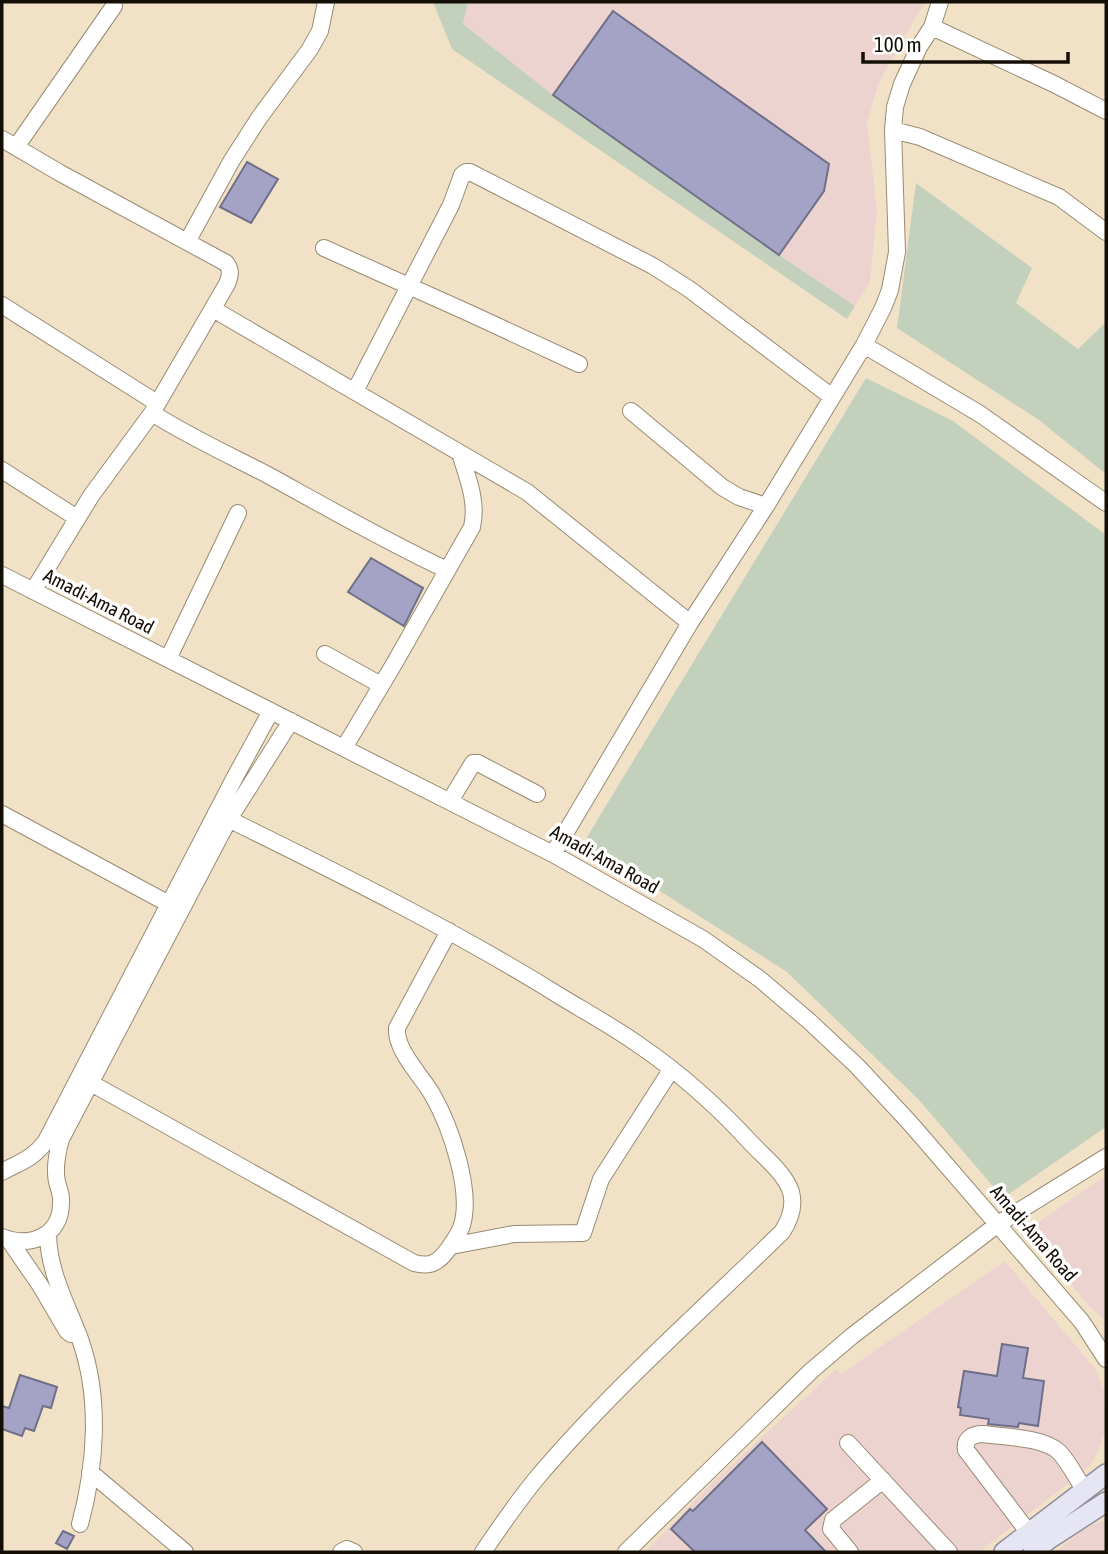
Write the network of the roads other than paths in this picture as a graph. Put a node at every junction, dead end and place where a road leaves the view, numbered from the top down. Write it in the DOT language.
graph roads {
  1 [pos="326,2"];
  2 [pos="940,2"];
  3 [pos="114,6"];
  4 [pos="932,27"];
  5 [pos="1106,111"];
  6 [pos="893,130"];
  7 [pos="9,143"];
  8 [pos="1106,232"];
  9 [pos="187,242"];
  10 [pos="324,248"];
  11 [pos="408,286"];
  12 [pos="2,305"];
  13 [pos="212,309"];
  14 [pos="864,345"];
  15 [pos="579,364"];
  16 [pos="355,391"];
  17 [pos="832,397"];
  18 [pos="154,408"];
  19 [pos="631,411"];
  20 [pos="460,453"];
  21 [pos="2,470"];
  22 [pos="1106,503"];
  23 [pos="766,506"];
  24 [pos="238,513"];
  25 [pos="77,518"];
  26 [pos="447,570"];
  27 [pos="2,575"];
  28 [pos="33,591"];
  29 [pos="690,623"];
  30 [pos="325,654"];
  31 [pos="168,659"];
  32 [pos="381,685"];
  33 [pos="271,711"];
  34 [pos="291,721"];
  35 [pos="344,748"];
  36 [pos="537,794"];
  37 [pos="450,801"];
  38 [pos="2,814"];
  39 [pos="222,816"];
  40 [pos="553,854"];
  41 [pos="169,904"];
  42 [pos="449,931"];
  43 [pos="671,1069"];
  44 [pos="85,1080"];
  45 [pos="1106,1157"];
  46 [pos="2,1172"];
  47 [pos="998,1224"];
  48 [pos="48,1233"];
  49 [pos="6,1239"];
  50 [pos="451,1246"];
  51 [pos="1082,1322"];
  52 [pos="1106,1340"];
  53 [pos="80,1341"];
  54 [pos="1106,1359"];
  55 [pos="848,1443"];
  56 [pos="1106,1460"];
  57 [pos="90,1472"];
  58 [pos="883,1480"];
  59 [pos="1095,1482"];
  60 [pos="1106,1502"];
  61 [pos="1098,1511"];
  62 [pos="80,1524"];
  63 [pos="1031,1543"];
  64 [pos="941,1550"];
  65 [pos="185,1552"];
  66 [pos="341,1552"];
  67 [pos="354,1552"];
  68 [pos="483,1552"];
  69 [pos="626,1552"];
  70 [pos="850,1552"];
  71 [pos="1004,1552"];
  1 -- 9 [label="street"];
  2 -- 4 [label="street"];
  3 -- 7 [label="street"];
  4 -- 5 [label="street"];
  4 -- 6 [label="street"];
  6 -- 8 [label="street"];
  6 -- 14 [label="street"];
  7 -- 9 [label="street"];
  9 -- 13 [label="street"];
  10 -- 11 [label="street"];
  11 -- 15 [label="street"];
  11 -- 16 [label="street"];
  11 -- 17 [label="street"];
  12 -- 18 [label="street"];
  13 -- 16 [label="street"];
  13 -- 18 [label="street"];
  14 -- 17 [label="street"];
  14 -- 22 [label="street"];
  16 -- 20 [label="street"];
  17 -- 23 [label="street"];
  18 -- 25 [label="street"];
  18 -- 26 [label="street"];
  19 -- 23 [label="street"];
  20 -- 26 [label="street"];
  20 -- 29 [label="street"];
  21 -- 25 [label="street"];
  23 -- 29 [label="street"];
  24 -- 31 [label="street"];
  25 -- 28 [label="street"];
  26 -- 32 [label="street"];
  27 -- 28 [label="street, Amadi-Ama Road"];
  28 -- 31 [label="street, Amadi-Ama Road"];
  29 -- 40 [label="street"];
  30 -- 32 [label="street"];
  31 -- 33 [label="street, Amadi-Ama Road"];
  32 -- 35 [label="street"];
  33 -- 34 [label="street, Amadi-Ama Road"];
  33 -- 39 [label="street"];
  34 -- 35 [label="street, Amadi-Ama Road"];
  34 -- 39 [label="street"];
  35 -- 37 [label="street, Amadi-Ama Road"];
  36 -- 37 [label="street"];
  37 -- 40 [label="street, Amadi-Ama Road"];
  38 -- 41 [label="street"];
  39 -- 41 [label="street"];
  39 -- 42 [label="street"];
  39 -- 44 [label="street"];
  40 -- 47 [label="street, Amadi-Ama Road"];
  41 -- 44 [label="street"];
  42 -- 43 [label="street"];
  42 -- 50 [label="street"];
  43 -- 50 [label="street"];
  43 -- 68 [label="street"];
  44 -- 46 [label="street"];
  44 -- 48 [label="street"];
  44 -- 50 [label="street"];
  45 -- 47 [label="street"];
  47 -- 51 [label="street, Amadi-Ama Road"];
  47 -- 69 [label="street"];
  48 -- 49 [label="street"];
  48 -- 53 [label="street"];
  49 -- 53 [label="street"];
  51 -- 52 [label="street, Amadi-Ama Road"];
  51 -- 54 [label="street, Amadi-Ama Road"];
  53 -- 57 [label="street"];
  55 -- 58 [label="street"];
  56 -- 59 [label="main road"];
  57 -- 62 [label="street"];
  57 -- 65 [label="street"];
  58 -- 64 [label="street"];
  58 -- 70 [label="street"];
  59 -- 63 [label="main road"];
  59 -- 63 [label="street"];
  60 -- 61 [label="main road"];
  61 -- 63 [label="main road"];
  63 -- 71 [label="main road"];
  66 -- 67 [label="street"];
}
